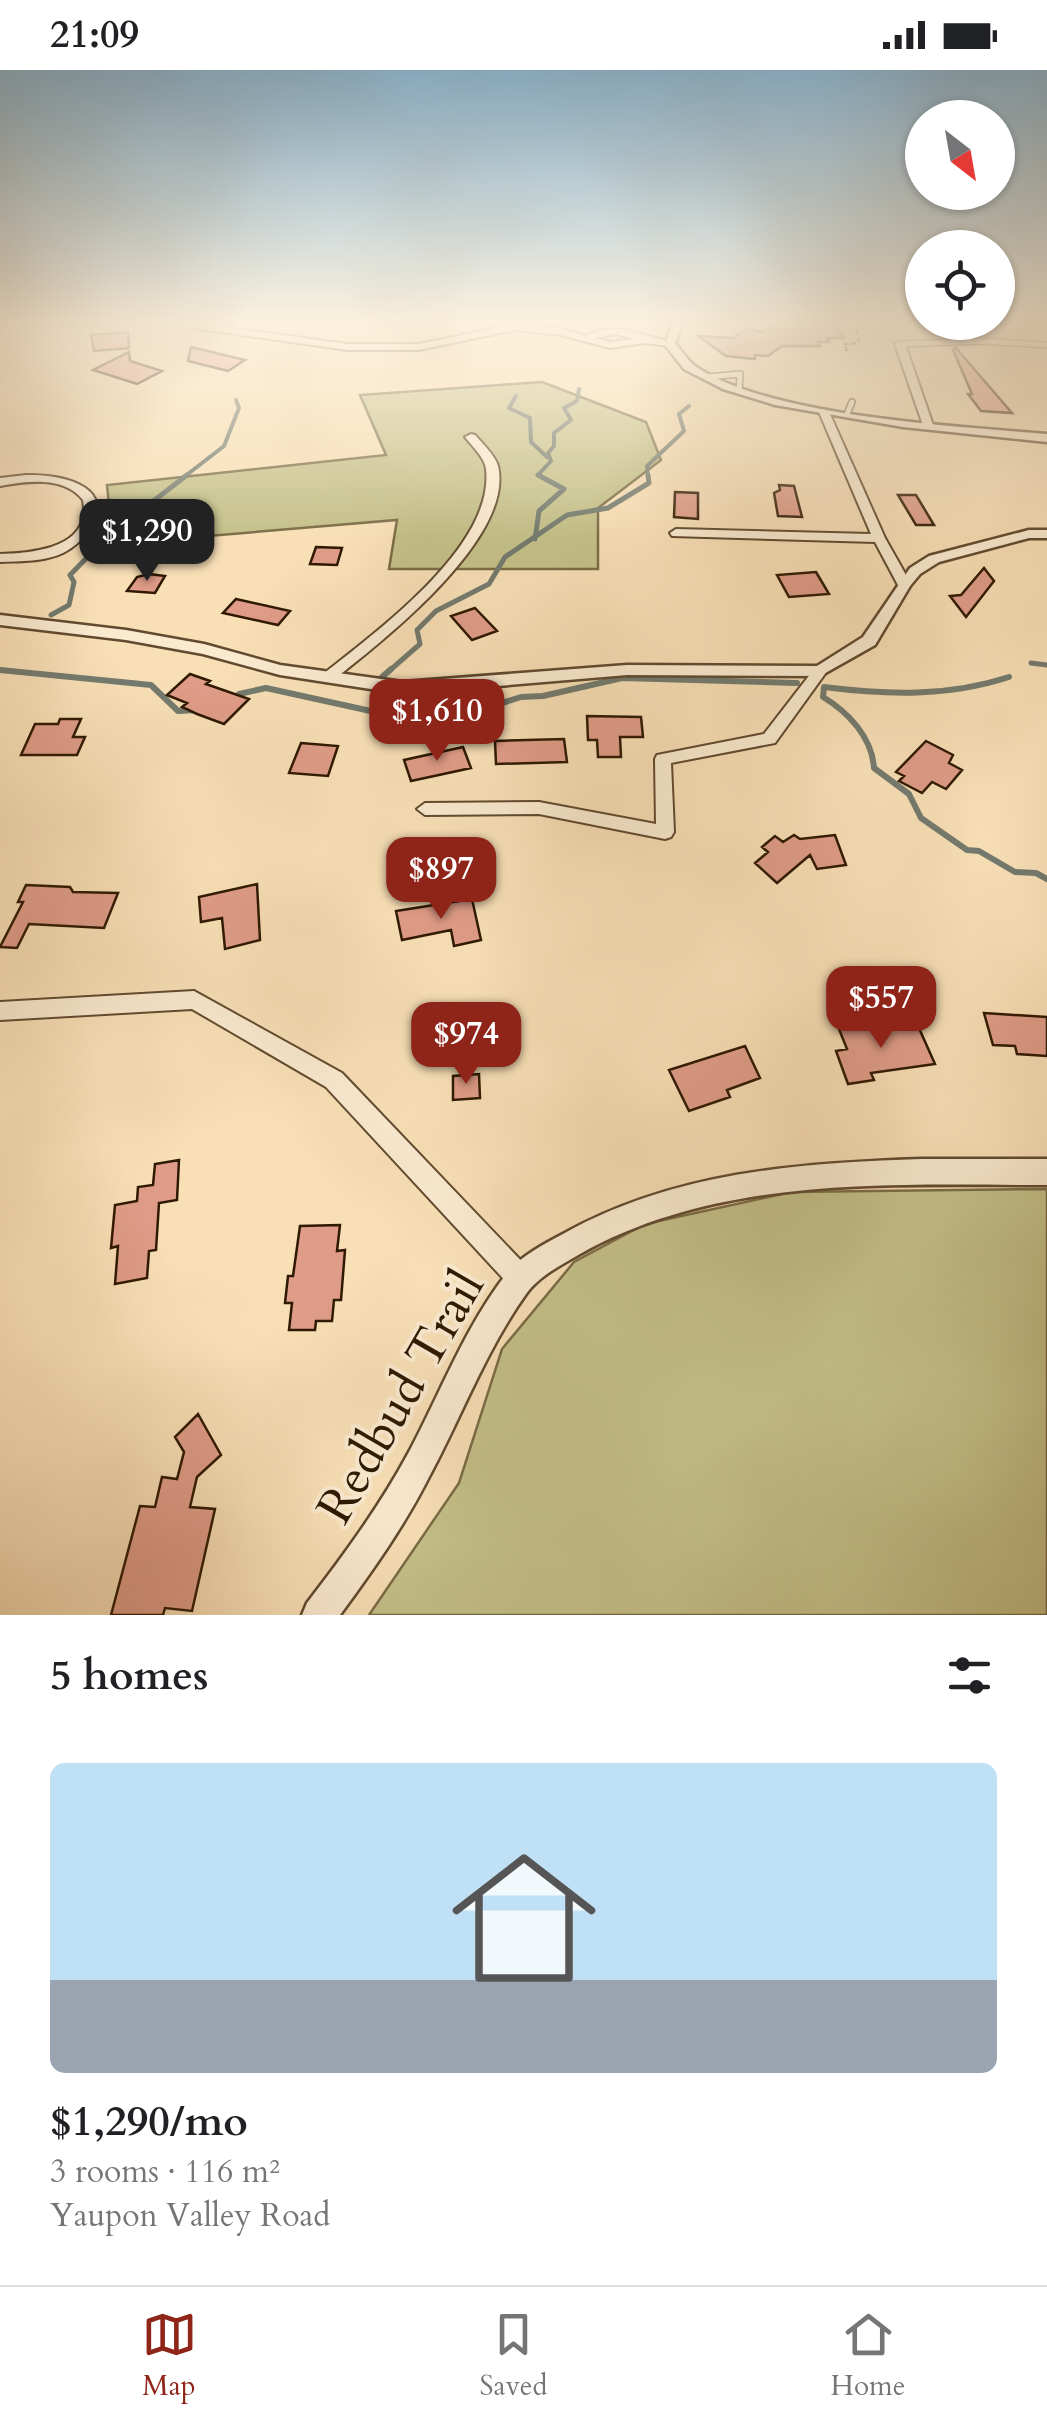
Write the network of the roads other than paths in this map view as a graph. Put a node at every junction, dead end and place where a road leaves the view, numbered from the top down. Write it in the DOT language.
graph roads {
  1 [pos="752,394"];
  2 [pos="917,394"];
  3 [pos="824,412"];
  4 [pos="928,425"];
  5 [pos="472,437"];
  6 [pos="1047,438"];
  7 [pos="0,482"];
  8 [pos="676,533"];
  9 [pos="1047,534"];
  10 [pos="879,538"];
  11 [pos="0,558"];
  12 [pos="904,584"];
  13 [pos="0,620"];
  14 [pos="820,671"];
  15 [pos="327,678"];
  16 [pos="425,809"];
  17 [pos="0,1012"];
  18 [pos="1047,1172"];
  19 [pos="520,1278"];
  20 [pos="319,1615"];
  1 -- 3 [label="street"];
  2 -- 4 [label="street"];
  3 -- 4 [label="street"];
  3 -- 10 [label="street"];
  4 -- 6 [label="street"];
  5 -- 15 [label="street"];
  7 -- 11 [label="street"];
  8 -- 10 [label="street"];
  9 -- 12 [label="street"];
  10 -- 12 [label="street"];
  12 -- 14 [label="street"];
  13 -- 15 [label="street"];
  14 -- 15 [label="street"];
  14 -- 16 [label="street"];
  17 -- 19 [label="street"];
  18 -- 19 [label="street, Redbud Trail"];
  19 -- 20 [label="street, Redbud Trail"];
}
